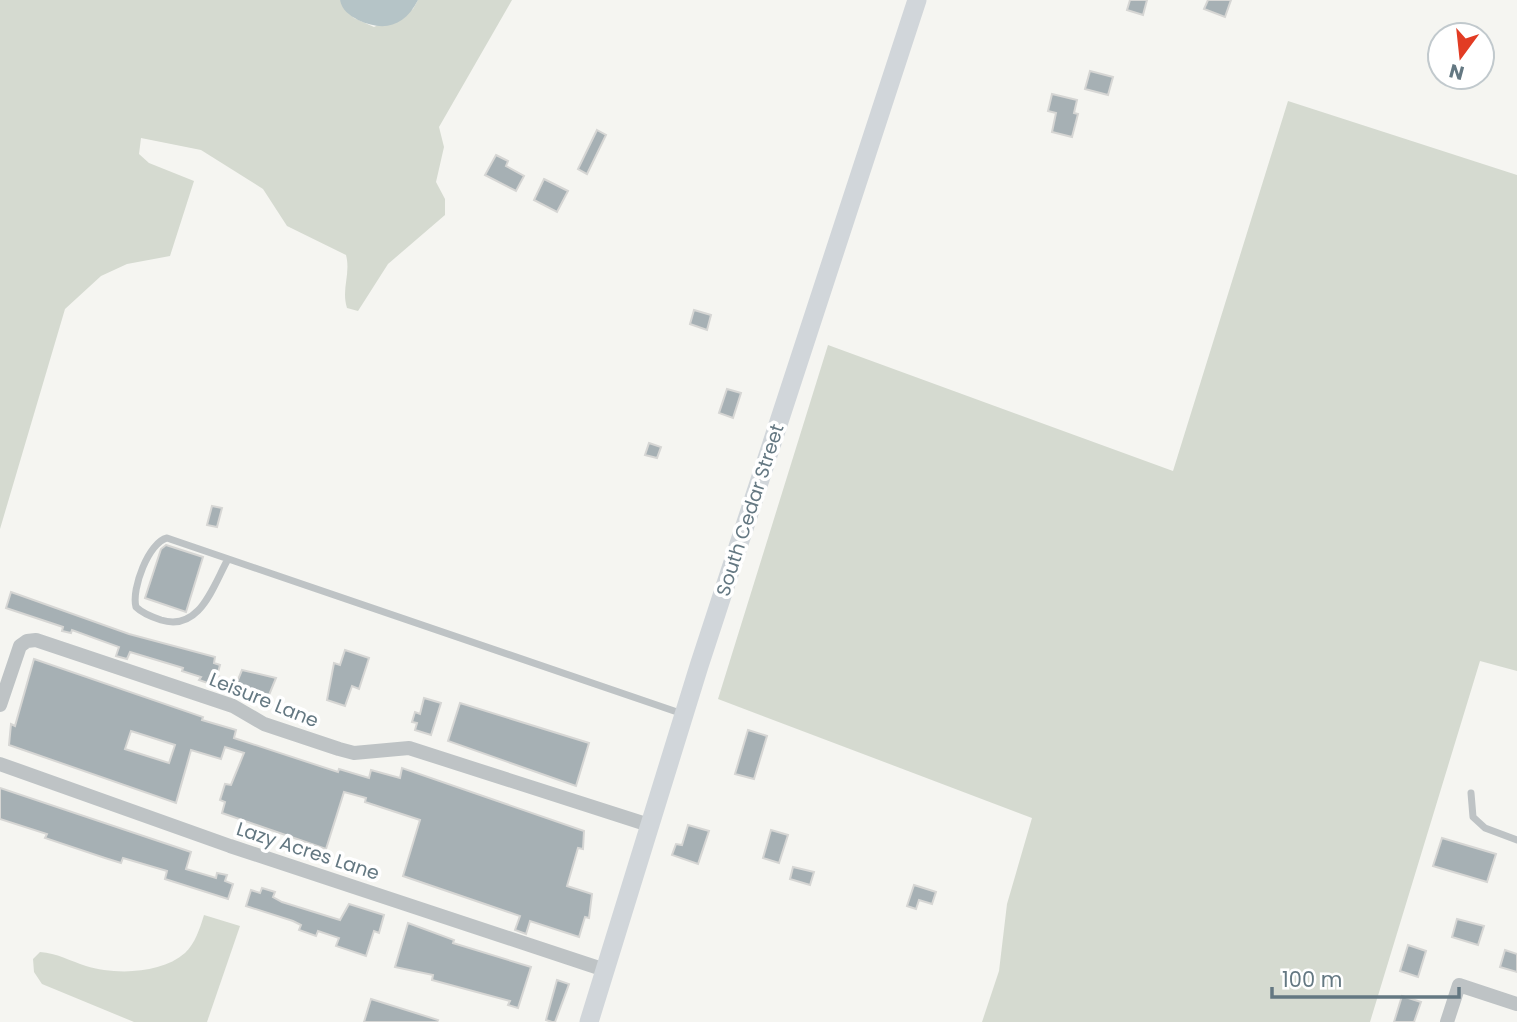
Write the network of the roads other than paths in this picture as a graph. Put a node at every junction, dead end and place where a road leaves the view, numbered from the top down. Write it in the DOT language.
graph roads {
  1 [pos="917,0"];
  2 [pos="228,559"];
  3 [pos="0,705"];
  4 [pos="684,714"];
  5 [pos="0,764"];
  6 [pos="1471,793"];
  7 [pos="649,825"];
  8 [pos="1517,840"];
  9 [pos="605,970"];
  10 [pos="1517,1004"];
  11 [pos="589,1022"];
  12 [pos="1447,1022"];
  1 -- 4 [label="main road, South Cedar Street"];
  2 -- 2 [label="lane"];
  2 -- 4 [label="lane"];
  3 -- 7 [label="street, Leisure Lane"];
  4 -- 7 [label="main road, South Cedar Street"];
  5 -- 9 [label="street, Lazy Acres Lane"];
  6 -- 8 [label="lane"];
  7 -- 9 [label="main road, South Cedar Street"];
  9 -- 11 [label="main road, South Cedar Street"];
  10 -- 12 [label="street"];
}
